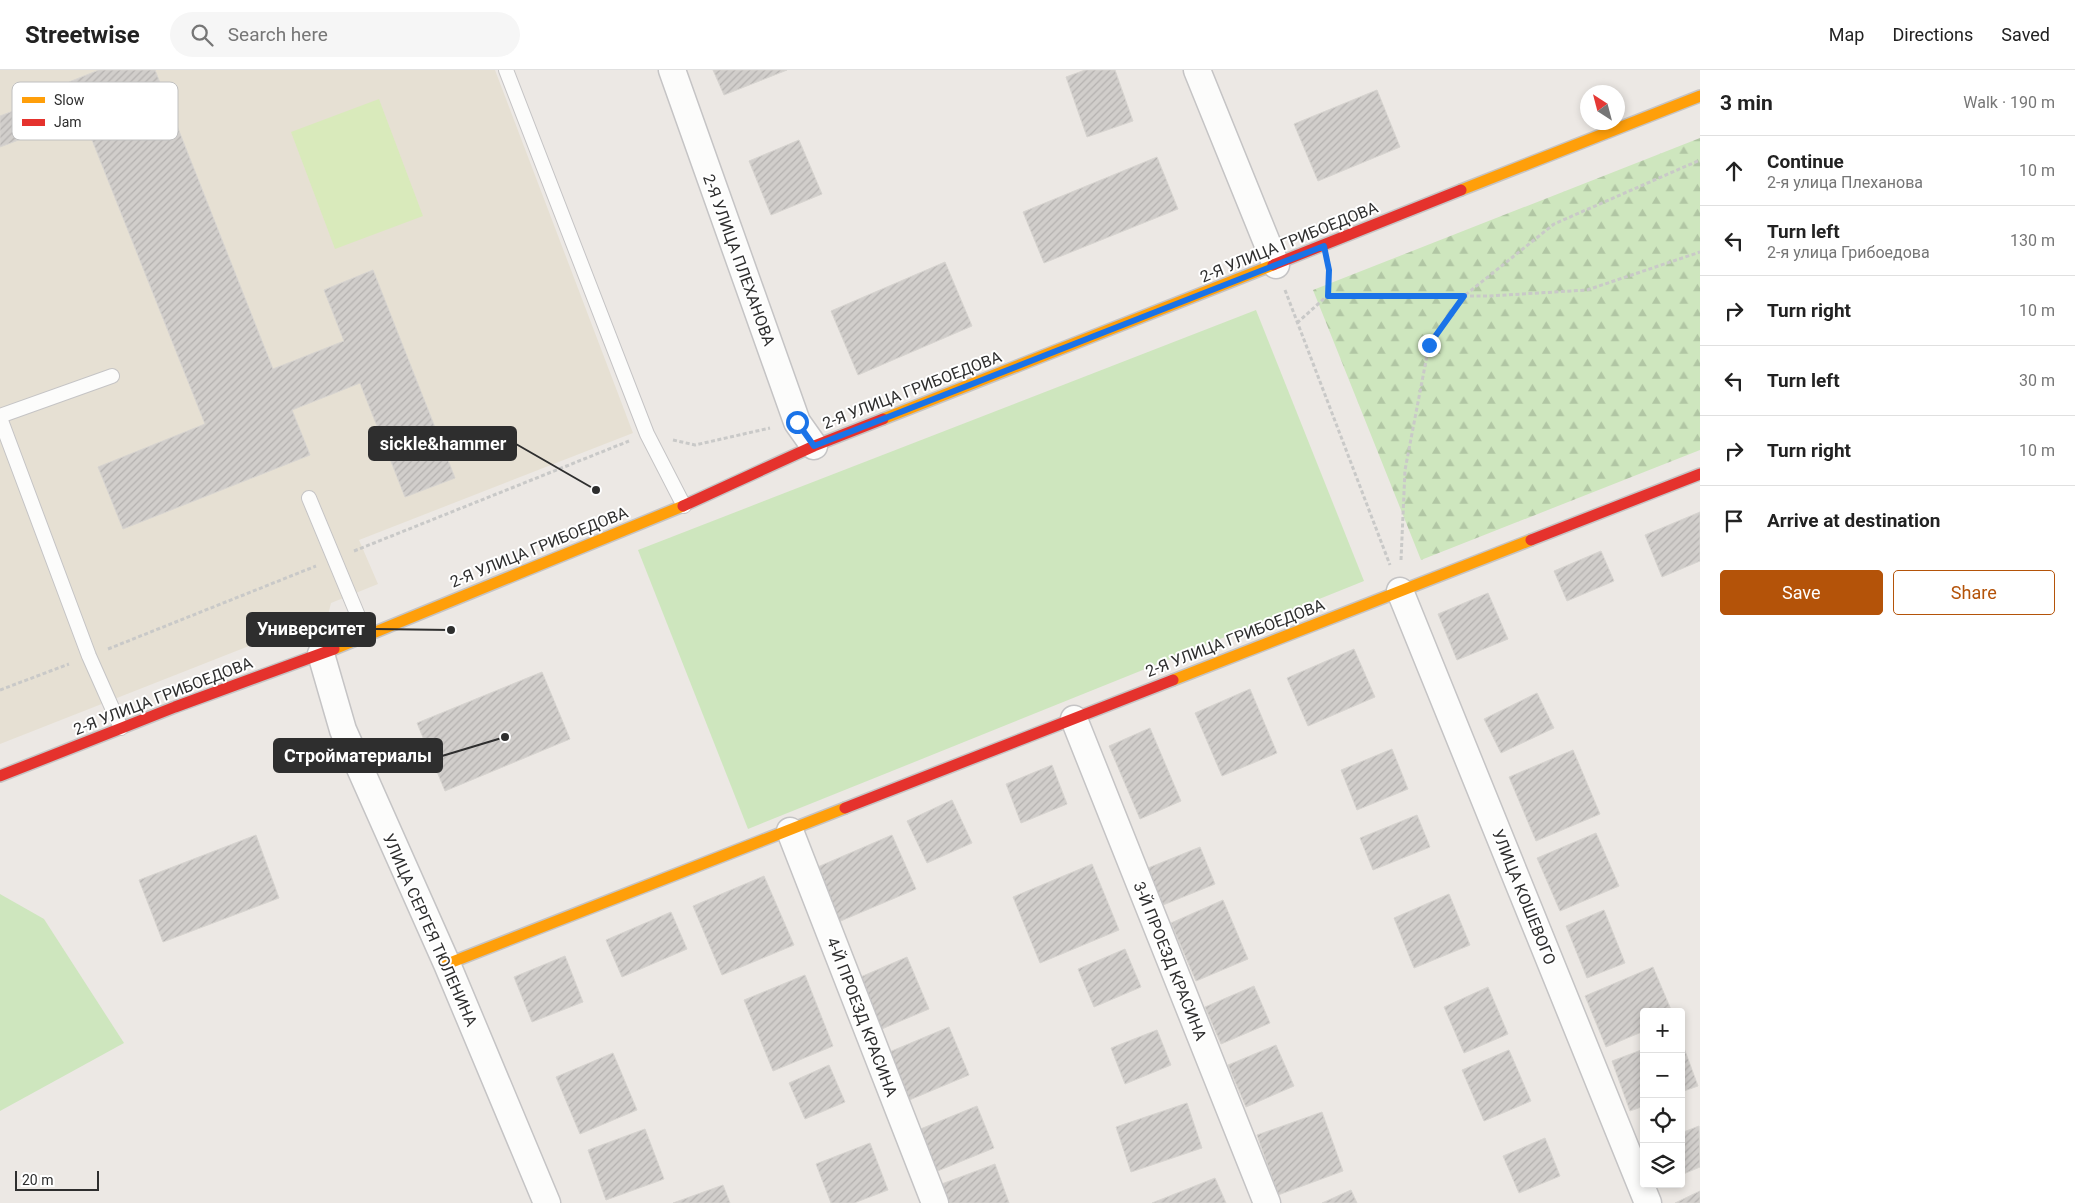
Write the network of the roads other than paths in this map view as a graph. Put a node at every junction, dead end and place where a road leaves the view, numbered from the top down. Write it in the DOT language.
graph roads {
  1 [pos="506,70"];
  2 [pos="672,70"];
  3 [pos="1197,70"];
  4 [pos="1700,96"];
  5 [pos="1276,265"];
  6 [pos="112,376"];
  7 [pos="0,417"];
  8 [pos="814,446"];
  9 [pos="1700,474"];
  10 [pos="309,498"];
  11 [pos="684,506"];
  12 [pos="1400,591"];
  13 [pos="366,635"];
  14 [pos="321,654"];
  15 [pos="1074,719"];
  16 [pos="121,728"];
  17 [pos="0,776"];
  18 [pos="790,831"];
  19 [pos="447,964"];
  20 [pos="547,1203"];
  21 [pos="935,1203"];
  22 [pos="1267,1203"];
  23 [pos="1648,1203"];
  1 -- 11 [label="lane"];
  2 -- 8 [label="street, 2-Я УЛИЦА ПЛЕХАНОВА"];
  3 -- 5 [label="street"];
  4 -- 5 [label="street, 2-Я УЛИЦА ГРИБОЕДОВА"];
  5 -- 8 [label="street, 2-Я УЛИЦА ГРИБОЕДОВА"];
  6 -- 7 [label="lane"];
  7 -- 16 [label="lane"];
  8 -- 11 [label="street, 2-Я УЛИЦА ГРИБОЕДОВА"];
  9 -- 12 [label="street, 2-Я УЛИЦА ГРИБОЕДОВА"];
  10 -- 13 [label="lane"];
  11 -- 13 [label="street, 2-Я УЛИЦА ГРИБОЕДОВА"];
  12 -- 15 [label="street, 2-Я УЛИЦА ГРИБОЕДОВА"];
  12 -- 23 [label="street, УЛИЦА КОШЕВОГО"];
  13 -- 14 [label="street, 2-Я УЛИЦА ГРИБОЕДОВА"];
  14 -- 16 [label="street, 2-Я УЛИЦА ГРИБОЕДОВА"];
  14 -- 19 [label="street, УЛИЦА СЕРГЕЯ ТЮЛЕНИНА"];
  15 -- 18 [label="street, 2-Я УЛИЦА ГРИБОЕДОВА"];
  15 -- 22 [label="street, 3-Й ПРОЕЗД КРАСИНА"];
  16 -- 17 [label="street, 2-Я УЛИЦА ГРИБОЕДОВА"];
  18 -- 19 [label="street, 2-Я УЛИЦА ГРИБОЕДОВА"];
  18 -- 21 [label="street, 4-Й ПРОЕЗД КРАСИНА"];
  19 -- 20 [label="street, УЛИЦА СЕРГЕЯ ТЮЛЕНИНА"];
}
